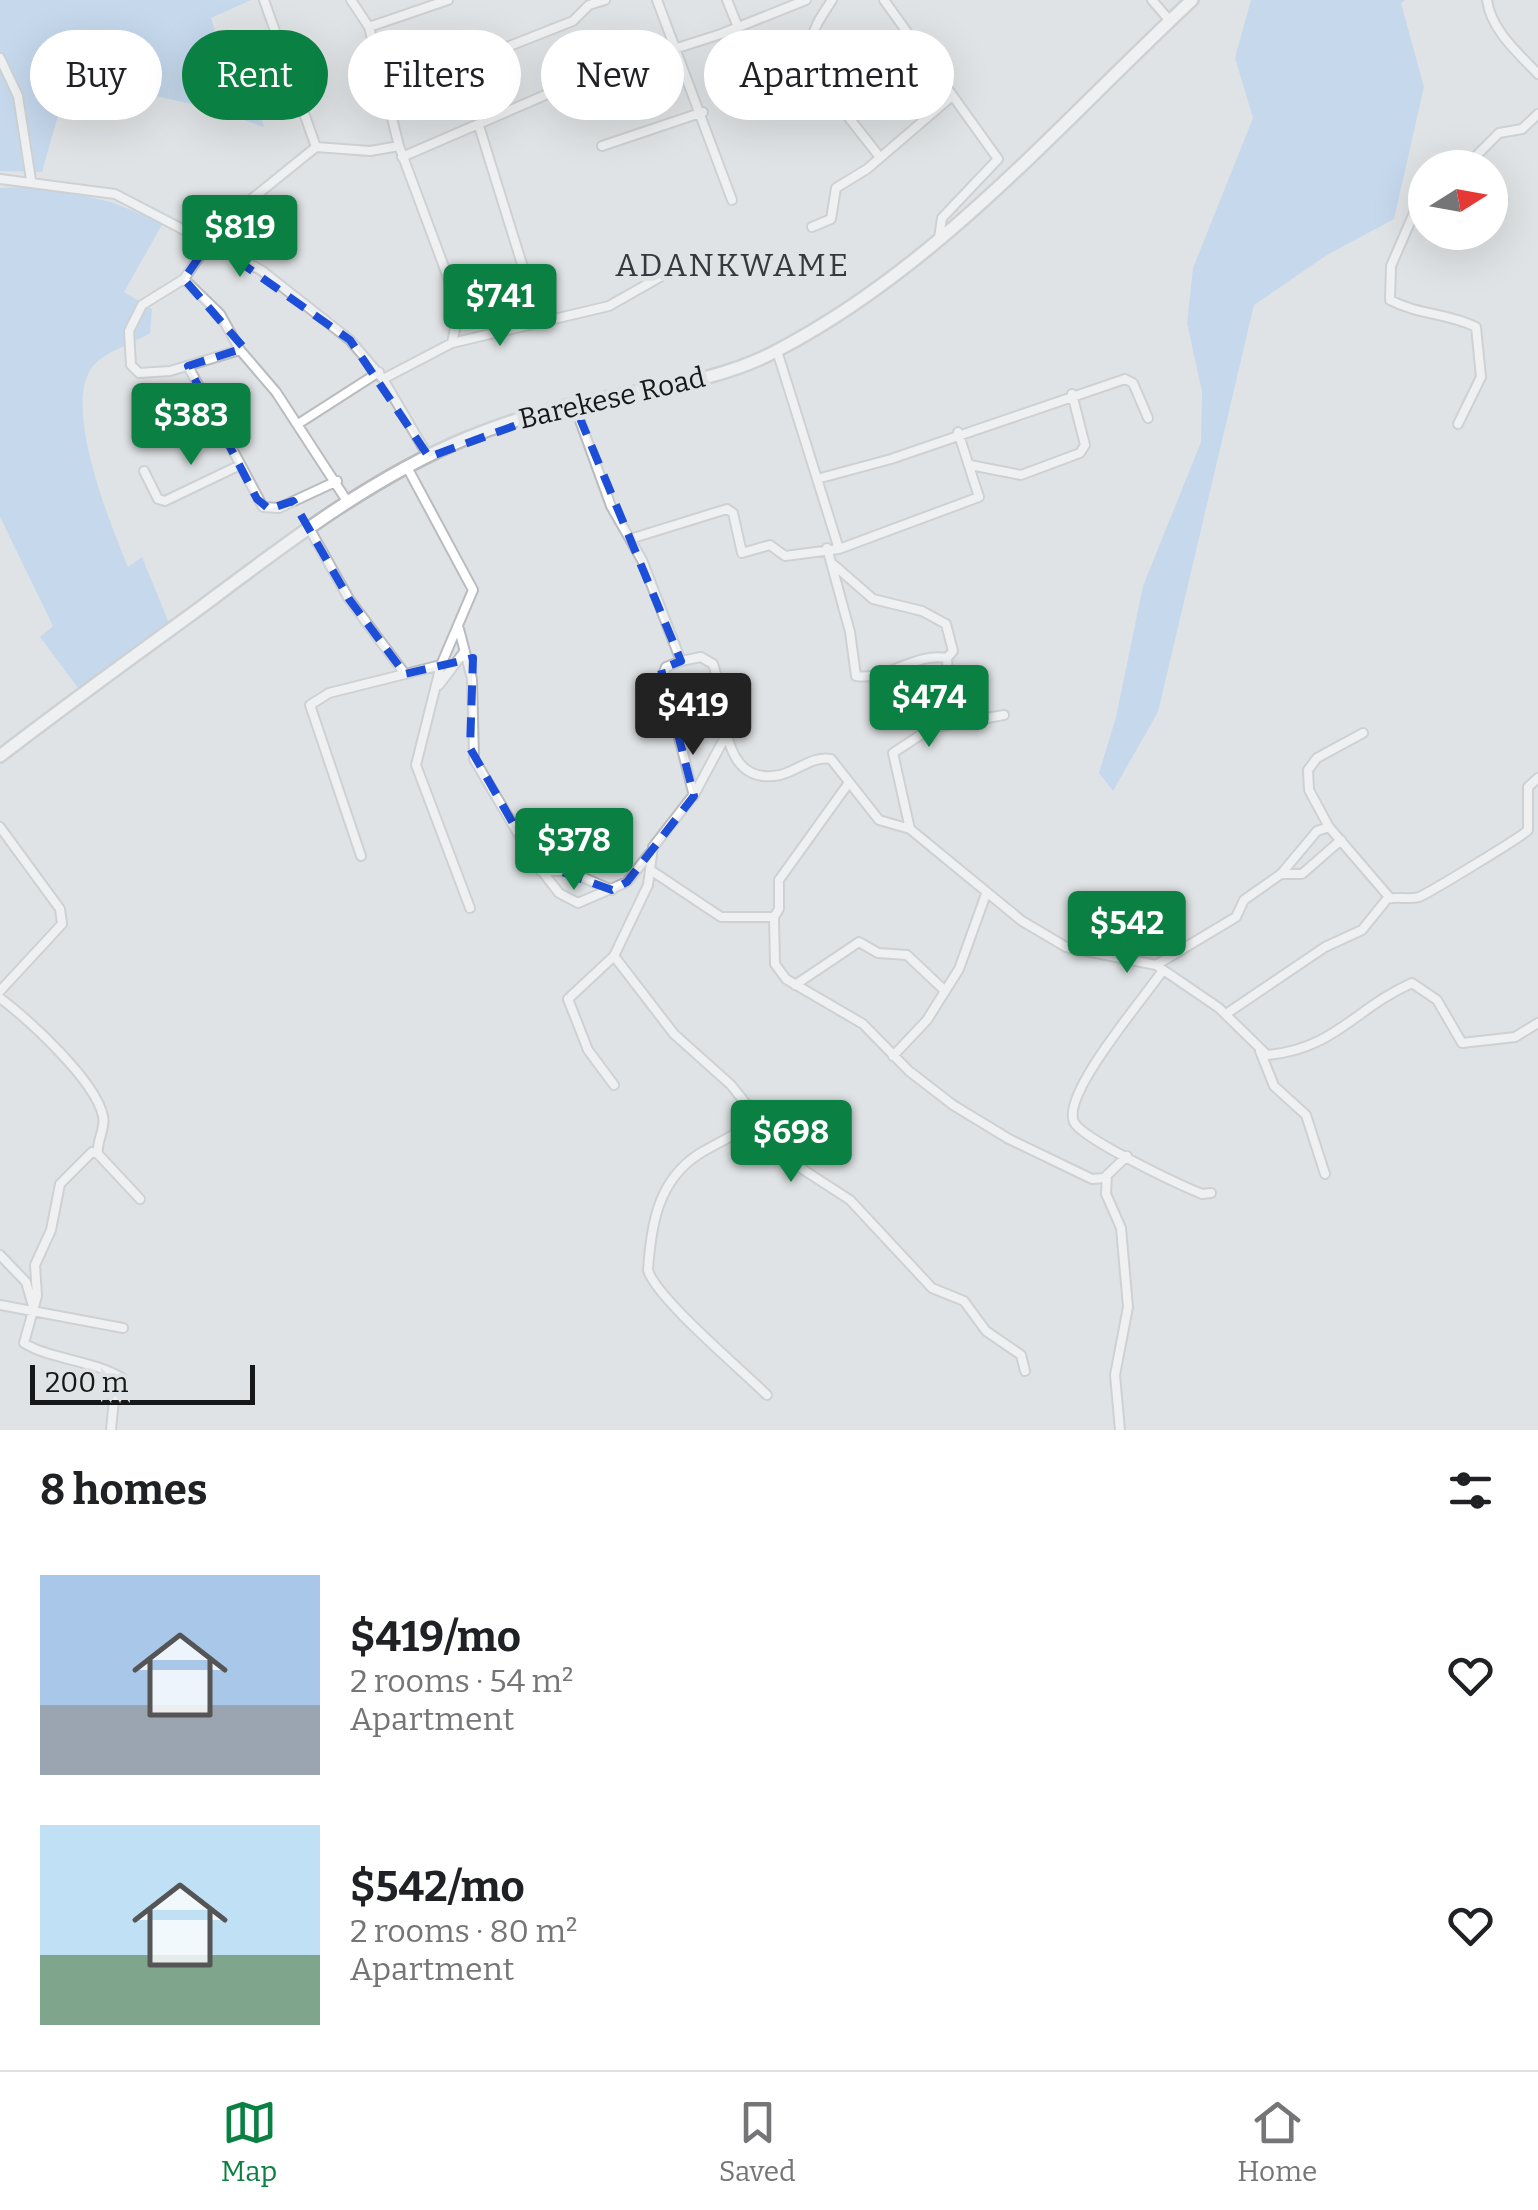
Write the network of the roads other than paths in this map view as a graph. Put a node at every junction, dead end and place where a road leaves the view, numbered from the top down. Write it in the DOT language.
graph roads {
  1 [pos="264,0"];
  2 [pos="351,0"];
  3 [pos="448,0"];
  4 [pos="604,0"];
  5 [pos="657,0"];
  6 [pos="727,0"];
  7 [pos="806,0"];
  8 [pos="832,0"];
  9 [pos="884,0"];
  10 [pos="1152,0"];
  11 [pos="1192,0"];
  12 [pos="1487,0"];
  13 [pos="1170,21"];
  14 [pos="368,27"];
  15 [pos="738,27"];
  16 [pos="369,30"];
  17 [pos="669,30"];
  18 [pos="905,30"];
  19 [pos="521,41"];
  20 [pos="684,46"];
  21 [pos="0,58"];
  22 [pos="684,67"];
  23 [pos="1538,74"];
  24 [pos="541,98"];
  25 [pos="954,100"];
  26 [pos="702,112"];
  27 [pos="1538,114"];
  28 [pos="392,120"];
  29 [pos="922,120"];
  30 [pos="479,126"];
  31 [pos="316,146"];
  32 [pos="399,146"];
  33 [pos="602,146"];
  34 [pos="1482,150"];
  35 [pos="878,156"];
  36 [pos="402,157"];
  37 [pos="0,179"];
  38 [pos="31,180"];
  39 [pos="732,200"];
  40 [pos="812,227"];
  41 [pos="1408,227"];
  42 [pos="939,238"];
  43 [pos="210,240"];
  44 [pos="666,273"];
  45 [pos="184,279"];
  46 [pos="540,322"];
  47 [pos="452,343"];
  48 [pos="240,350"];
  49 [pos="777,351"];
  50 [pos="188,366"];
  51 [pos="381,375"];
  52 [pos="1072,394"];
  53 [pos="574,404"];
  54 [pos="1148,418"];
  55 [pos="298,424"];
  56 [pos="1458,424"];
  57 [pos="958,432"];
  58 [pos="429,457"];
  59 [pos="970,465"];
  60 [pos="238,466"];
  61 [pos="408,468"];
  62 [pos="144,470"];
  63 [pos="816,479"];
  64 [pos="337,482"];
  65 [pos="348,501"];
  66 [pos="308,528"];
  67 [pos="630,539"];
  68 [pos="827,548"];
  69 [pos="839,549"];
  70 [pos="834,565"];
  71 [pos="458,626"];
  72 [pos="464,652"];
  73 [pos="947,658"];
  74 [pos="681,661"];
  75 [pos="441,665"];
  76 [pos="405,674"];
  77 [pos="438,686"];
  78 [pos="1004,715"];
  79 [pos="950,722"];
  80 [pos="1364,733"];
  81 [pos="724,739"];
  82 [pos="0,756"];
  83 [pos="1538,778"];
  84 [pos="848,784"];
  85 [pos="694,796"];
  86 [pos="1330,827"];
  87 [pos="0,828"];
  88 [pos="910,829"];
  89 [pos="1340,840"];
  90 [pos="650,853"];
  91 [pos="361,856"];
  92 [pos="541,870"];
  93 [pos="652,871"];
  94 [pos="1281,874"];
  95 [pos="612,890"];
  96 [pos="986,894"];
  97 [pos="1390,898"];
  98 [pos="470,908"];
  99 [pos="774,917"];
  100 [pos="614,956"];
  101 [pos="1159,967"];
  102 [pos="795,985"];
  103 [pos="944,990"];
  104 [pos="0,994"];
  105 [pos="1226,1014"];
  106 [pos="1538,1023"];
  107 [pos="1260,1051"];
  108 [pos="894,1056"];
  109 [pos="614,1085"];
  110 [pos="756,1115"];
  111 [pos="98,1154"];
  112 [pos="1127,1156"];
  113 [pos="1325,1174"];
  114 [pos="1108,1175"];
  115 [pos="1211,1193"];
  116 [pos="140,1199"];
  117 [pos="0,1254"];
  118 [pos="26,1282"];
  119 [pos="0,1305"];
  120 [pos="14,1306"];
  121 [pos="35,1310"];
  122 [pos="123,1328"];
  123 [pos="1025,1370"];
  124 [pos="767,1395"];
  125 [pos="111,1430"];
  126 [pos="1120,1430"];
  1 -- 31 [label="street"];
  2 -- 14 [label="street"];
  3 -- 14 [label="street"];
  4 -- 19 [label="street"];
  5 -- 17 [label="street"];
  6 -- 15 [label="street"];
  7 -- 15 [label="street"];
  8 -- 35 [label="street"];
  9 -- 18 [label="street"];
  10 -- 13 [label="street"];
  11 -- 13 [label="main road, Barekese Road"];
  12 -- 23 [label="street"];
  13 -- 42 [label="main road, Barekese Road"];
  14 -- 16 [label="street"];
  15 -- 20 [label="street"];
  21 -- 38 [label="street"];
  22 -- 26 [label="street"];
  24 -- 30 [label="street"];
  25 -- 42 [label="street"];
  26 -- 33 [label="street"];
  26 -- 39 [label="street"];
  27 -- 34 [label="street"];
  28 -- 32 [label="street"];
  29 -- 35 [label="street"];
  30 -- 36 [label="street"];
  30 -- 46 [label="street"];
  31 -- 32 [label="street"];
  31 -- 43 [label="street"];
  32 -- 36 [label="street"];
  35 -- 40 [label="street"];
  36 -- 47 [label="street"];
  37 -- 38 [label="street"];
  38 -- 43 [label="street"];
  41 -- 56 [label="street"];
  42 -- 49 [label="main road, Barekese Road"];
  43 -- 45 [label="street"];
  43 -- 51 [label="street"];
  44 -- 46 [label="street"];
  45 -- 48 [label="street"];
  45 -- 50 [label="street"];
  46 -- 47 [label="street"];
  47 -- 51 [label="street"];
  48 -- 50 [label="street"];
  48 -- 55 [label="street"];
  49 -- 53 [label="main road, Barekese Road"];
  49 -- 63 [label="street"];
  50 -- 60 [label="street"];
  51 -- 55 [label="street"];
  51 -- 58 [label="street"];
  52 -- 54 [label="street"];
  52 -- 57 [label="street"];
  52 -- 59 [label="street"];
  53 -- 58 [label="main road, Barekese Road"];
  53 -- 67 [label="street"];
  55 -- 64 [label="street"];
  57 -- 59 [label="street"];
  57 -- 63 [label="street"];
  58 -- 61 [label="main road, Barekese Road"];
  59 -- 69 [label="street"];
  60 -- 62 [label="street"];
  60 -- 64 [label="street"];
  61 -- 65 [label="main road, Barekese Road"];
  61 -- 71 [label="street"];
  63 -- 69 [label="street"];
  64 -- 65 [label="street"];
  65 -- 66 [label="main road, Barekese Road"];
  66 -- 76 [label="street"];
  66 -- 82 [label="main road, Barekese Road"];
  67 -- 68 [label="street"];
  67 -- 74 [label="street"];
  68 -- 69 [label="street"];
  68 -- 70 [label="street"];
  70 -- 73 [label="street"];
  70 -- 73 [label="street"];
  71 -- 72 [label="street"];
  71 -- 75 [label="street"];
  72 -- 77 [label="street"];
  72 -- 92 [label="street"];
  73 -- 79 [label="street"];
  74 -- 81 [label="street"];
  74 -- 85 [label="street"];
  75 -- 76 [label="street"];
  75 -- 77 [label="street"];
  76 -- 91 [label="street"];
  77 -- 98 [label="street"];
  78 -- 79 [label="street"];
  79 -- 88 [label="street"];
  80 -- 86 [label="street"];
  81 -- 84 [label="street"];
  81 -- 85 [label="street"];
  83 -- 97 [label="street"];
  84 -- 88 [label="street"];
  84 -- 99 [label="street"];
  85 -- 90 [label="street"];
  86 -- 89 [label="street"];
  86 -- 94 [label="street"];
  87 -- 104 [label="street"];
  88 -- 96 [label="street"];
  89 -- 94 [label="street"];
  89 -- 97 [label="street"];
  90 -- 93 [label="street"];
  90 -- 95 [label="street"];
  92 -- 95 [label="street"];
  92 -- 95 [label="street"];
  93 -- 99 [label="street"];
  93 -- 100 [label="street"];
  94 -- 101 [label="street"];
  96 -- 101 [label="street"];
  96 -- 103 [label="street"];
  97 -- 105 [label="street"];
  99 -- 102 [label="street"];
  100 -- 109 [label="street"];
  100 -- 110 [label="street"];
  101 -- 105 [label="street"];
  101 -- 112 [label="street"];
  102 -- 103 [label="street"];
  102 -- 108 [label="street"];
  103 -- 108 [label="street"];
  104 -- 111 [label="street"];
  105 -- 107 [label="street"];
  106 -- 107 [label="street"];
  107 -- 113 [label="street"];
  108 -- 114 [label="street"];
  110 -- 123 [label="street"];
  110 -- 124 [label="street"];
  111 -- 116 [label="street"];
  111 -- 121 [label="street"];
  112 -- 114 [label="street"];
  112 -- 115 [label="street"];
  114 -- 126 [label="street"];
  117 -- 118 [label="street"];
  118 -- 120 [label="street"];
  118 -- 121 [label="street"];
  119 -- 120 [label="street"];
  120 -- 121 [label="street"];
  121 -- 122 [label="street"];
  121 -- 125 [label="street"];
}
